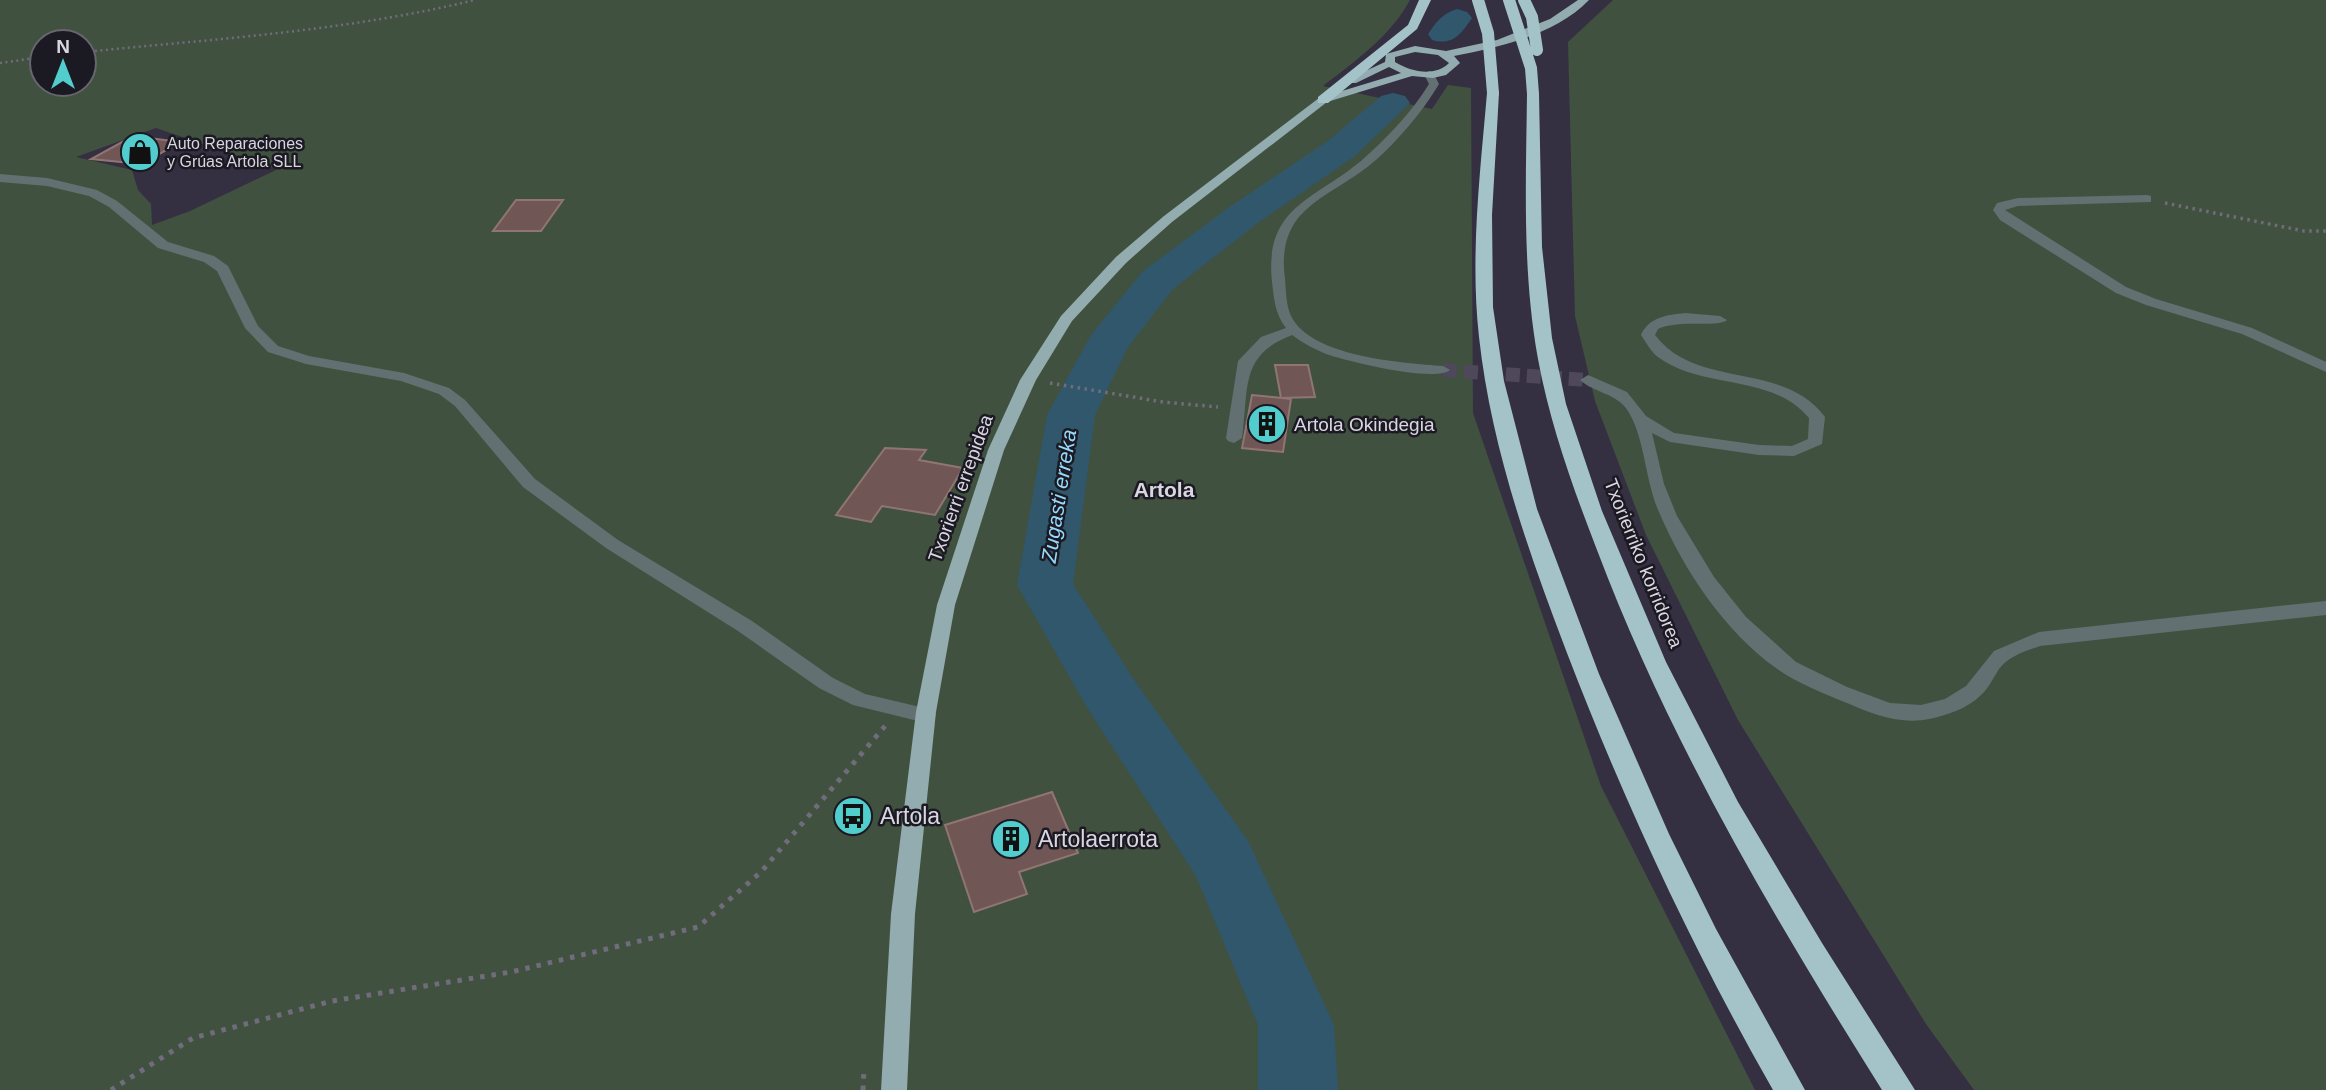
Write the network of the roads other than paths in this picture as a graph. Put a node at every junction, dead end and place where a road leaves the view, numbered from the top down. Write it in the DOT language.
graph roads {
  1 [pos="1425,0"];
  2 [pos="1478,0"];
  3 [pos="1509,0"];
  4 [pos="1524,0"];
  5 [pos="1584,0"];
  6 [pos="1413,27"];
  7 [pos="1409,49"];
  8 [pos="1446,54"];
  9 [pos="1390,63"];
  10 [pos="1531,68"];
  11 [pos="1411,73"];
  12 [pos="1431,76"];
  13 [pos="1343,85"];
  14 [pos="1323,100"];
  15 [pos="0,178"];
  16 [pos="2147,199"];
  17 [pos="1720,320"];
  18 [pos="1293,330"];
  19 [pos="2326,368"];
  20 [pos="1443,370"];
  21 [pos="1588,380"];
  22 [pos="1639,418"];
  23 [pos="1234,438"];
  24 [pos="2326,608"];
  25 [pos="926,715"];
  26 [pos="894,1090"];
  27 [pos="1790,1090"];
  28 [pos="1900,1090"];
  1 -- 6 [label="highway"];
  2 -- 27 [label="highway, bridge"];
  3 -- 10 [label="highway, Txorierriko korridorea, bridge"];
  4 -- 10 [label="highway, bridge"];
  5 -- 8 [label="main road"];
  6 -- 7 [label="highway"];
  6 -- 13 [label="highway"];
  7 -- 8 [label="main road"];
  7 -- 9 [label="main road"];
  8 -- 12 [label="main road"];
  9 -- 11 [label="main road"];
  9 -- 13 [label="main road"];
  10 -- 28 [label="highway, Txorierriko korridorea, bridge"];
  11 -- 12 [label="main road"];
  11 -- 14 [label="main road"];
  12 -- 18 [label="street"];
  13 -- 14 [label="highway"];
  14 -- 25 [label="main road, Txorierri errepidea"];
  15 -- 25 [label="street"];
  16 -- 19 [label="street"];
  17 -- 22 [label="street"];
  18 -- 20 [label="street"];
  18 -- 23 [label="street"];
  21 -- 22 [label="street"];
  22 -- 24 [label="street"];
  25 -- 26 [label="main road"];
}
